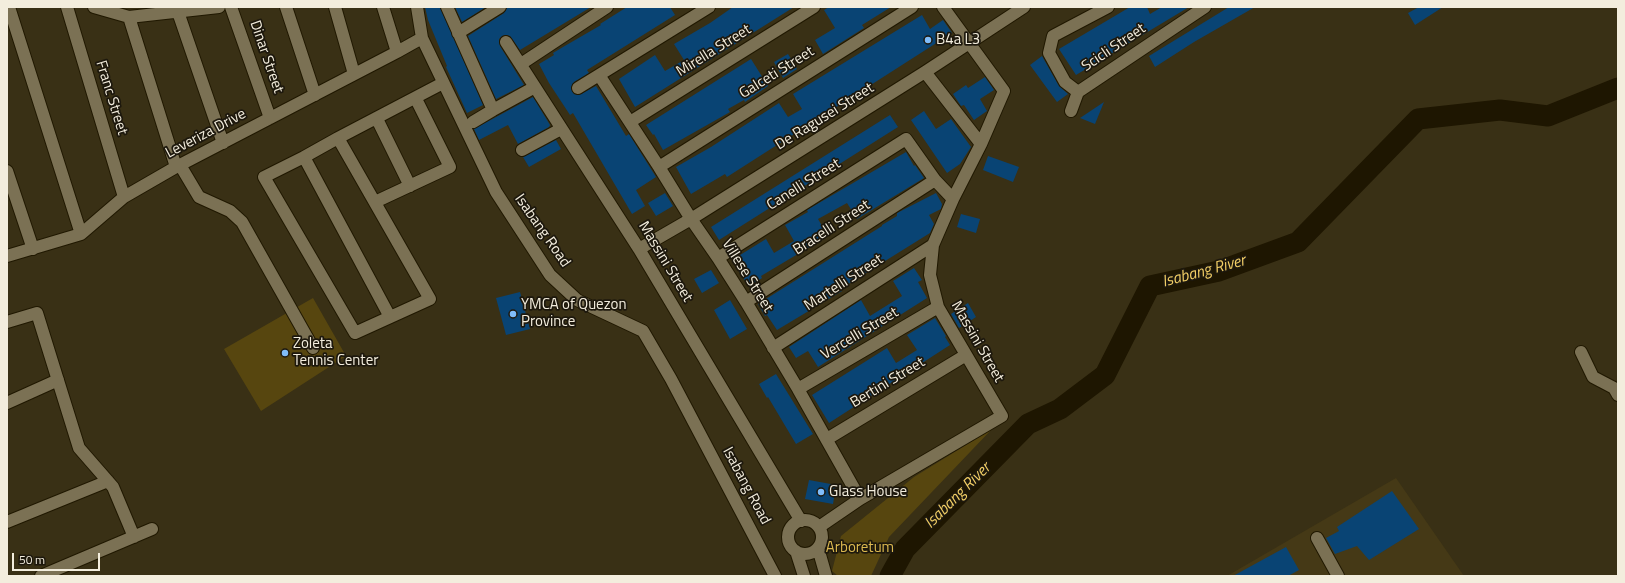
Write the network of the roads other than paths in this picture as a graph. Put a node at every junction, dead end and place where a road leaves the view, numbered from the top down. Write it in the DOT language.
graph roads {
  1 [pos="9,7"];
  2 [pos="67,7"];
  3 [pos="94,7"];
  4 [pos="219,7"];
  5 [pos="231,7"];
  6 [pos="286,7"];
  7 [pos="335,7"];
  8 [pos="383,7"];
  9 [pos="417,7"];
  10 [pos="447,7"];
  11 [pos="500,7"];
  12 [pos="608,7"];
  13 [pos="709,7"];
  14 [pos="814,7"];
  15 [pos="912,7"];
  16 [pos="943,7"];
  17 [pos="1024,7"];
  18 [pos="1108,7"];
  19 [pos="1204,8"];
  20 [pos="178,12"];
  21 [pos="129,17"];
  22 [pos="458,33"];
  23 [pos="422,38"];
  24 [pos="506,42"];
  25 [pos="970,44"];
  26 [pos="397,52"];
  27 [pos="521,64"];
  28 [pos="925,72"];
  29 [pos="354,74"];
  30 [pos="599,75"];
  31 [pos="443,83"];
  32 [pos="535,88"];
  33 [pos="578,88"];
  34 [pos="1078,92"];
  35 [pos="314,95"];
  36 [pos="416,99"];
  37 [pos="493,110"];
  38 [pos="1071,111"];
  39 [pos="270,118"];
  40 [pos="377,119"];
  41 [pos="473,122"];
  42 [pos="630,122"];
  43 [pos="561,129"];
  44 [pos="338,138"];
  45 [pos="223,143"];
  46 [pos="981,144"];
  47 [pos="522,150"];
  48 [pos="304,157"];
  49 [pos="178,166"];
  50 [pos="659,167"];
  51 [pos="7,171"];
  52 [pos="935,180"];
  53 [pos="410,186"];
  54 [pos="124,197"];
  55 [pos="953,199"];
  56 [pos="375,202"];
  57 [pos="691,219"];
  58 [pos="81,234"];
  59 [pos="933,245"];
  60 [pos="33,249"];
  61 [pos="640,249"];
  62 [pos="7,256"];
  63 [pos="718,258"];
  64 [pos="746,302"];
  65 [pos="938,307"];
  66 [pos="390,317"];
  67 [pos="7,322"];
  68 [pos="313,348"];
  69 [pos="773,348"];
  70 [pos="1581,352"];
  71 [pos="966,355"];
  72 [pos="58,380"];
  73 [pos="798,389"];
  74 [pos="1618,395"];
  75 [pos="7,403"];
  76 [pos="827,440"];
  77 [pos="108,480"];
  78 [pos="860,499"];
  79 [pos="801,521"];
  80 [pos="7,522"];
  81 [pos="819,527"];
  82 [pos="152,529"];
  83 [pos="134,537"];
  84 [pos="1317,538"];
  85 [pos="818,548"];
  86 [pos="796,551"];
  87 [pos="41,576"];
  88 [pos="775,576"];
  89 [pos="804,576"];
  90 [pos="826,576"];
  91 [pos="1338,576"];
  1 -- 58 [label="street"];
  2 -- 54 [label="street, Franc Street"];
  3 -- 21 [label="street"];
  4 -- 20 [label="street"];
  5 -- 39 [label="street, Dinar Street"];
  6 -- 35 [label="street"];
  7 -- 29 [label="street"];
  8 -- 26 [label="street"];
  9 -- 23 [label="street, Isabang Road"];
  10 -- 22 [label="street"];
  11 -- 22 [label="street"];
  12 -- 27 [label="street"];
  13 -- 30 [label="street"];
  14 -- 42 [label="street, Mirella Street"];
  15 -- 50 [label="street, Galceti Street"];
  16 -- 25 [label="street, Massini Street"];
  17 -- 25 [label="street, De Ragusei Street"];
  18 -- 34 [label="street"];
  19 -- 34 [label="street, Scicli Street"];
  20 -- 21 [label="street"];
  20 -- 45 [label="street"];
  21 -- 49 [label="street"];
  22 -- 37 [label="street"];
  23 -- 26 [label="street, Leveriza Drive"];
  23 -- 31 [label="street, Isabang Road"];
  24 -- 27 [label="street, Massini Street"];
  25 -- 28 [label="street, De Ragusei Street"];
  25 -- 46 [label="street, Massini Street"];
  26 -- 29 [label="street, Leveriza Drive"];
  27 -- 32 [label="street, Massini Street"];
  28 -- 46 [label="street"];
  28 -- 57 [label="street, De Ragusei Street"];
  29 -- 35 [label="street, Leveriza Drive"];
  30 -- 33 [label="street"];
  30 -- 42 [label="street, Villese Street"];
  31 -- 36 [label="street"];
  31 -- 88 [label="street, Isabang Road"];
  32 -- 37 [label="street"];
  32 -- 43 [label="street, Massini Street"];
  34 -- 38 [label="street, Scicli Street"];
  35 -- 39 [label="street, Leveriza Drive"];
  36 -- 40 [label="street"];
  36 -- 53 [label="street"];
  37 -- 41 [label="street"];
  39 -- 45 [label="street, Leveriza Drive"];
  40 -- 44 [label="street"];
  40 -- 53 [label="street"];
  42 -- 50 [label="street, Villese Street"];
  43 -- 47 [label="street"];
  43 -- 61 [label="street, Massini Street"];
  44 -- 48 [label="street"];
  44 -- 56 [label="street"];
  45 -- 49 [label="street, Leveriza Drive"];
  46 -- 55 [label="street, Massini Street"];
  48 -- 66 [label="street"];
  48 -- 66 [label="street"];
  49 -- 54 [label="street, Leveriza Drive"];
  49 -- 68 [label="street"];
  50 -- 57 [label="street, Villese Street"];
  51 -- 60 [label="street"];
  52 -- 55 [label="street"];
  52 -- 63 [label="street, Canelli Street"];
  52 -- 64 [label="street, Bracelli Street"];
  53 -- 56 [label="street"];
  54 -- 58 [label="street, Leveriza Drive"];
  55 -- 59 [label="street, Massini Street"];
  56 -- 66 [label="street"];
  57 -- 61 [label="street, De Ragusei Street"];
  57 -- 63 [label="street, Villese Street"];
  58 -- 60 [label="street, Leveriza Drive"];
  59 -- 65 [label="street, Massini Street"];
  59 -- 69 [label="street, Martelli Street"];
  60 -- 62 [label="street, Leveriza Drive"];
  61 -- 79 [label="street, Massini Street"];
  63 -- 64 [label="street, Villese Street"];
  64 -- 69 [label="street, Villese Street"];
  65 -- 71 [label="street, Massini Street"];
  65 -- 73 [label="street, Vercelli Street"];
  67 -- 72 [label="street"];
  69 -- 73 [label="street, Villese Street"];
  70 -- 74 [label="street"];
  71 -- 76 [label="street, Bertini Street"];
  71 -- 78 [label="street, Massini Street"];
  72 -- 75 [label="street"];
  72 -- 77 [label="street"];
  73 -- 76 [label="street, Villese Street"];
  76 -- 78 [label="street, Villese Street"];
  77 -- 80 [label="street"];
  77 -- 83 [label="street"];
  78 -- 81 [label="street, Massini Street"];
  79 -- 81 [label="street"];
  79 -- 86 [label="street"];
  81 -- 85 [label="street"];
  82 -- 83 [label="street"];
  83 -- 87 [label="street"];
  84 -- 91 [label="street"];
  85 -- 86 [label="street"];
  85 -- 90 [label="street"];
  86 -- 89 [label="street"];
}
